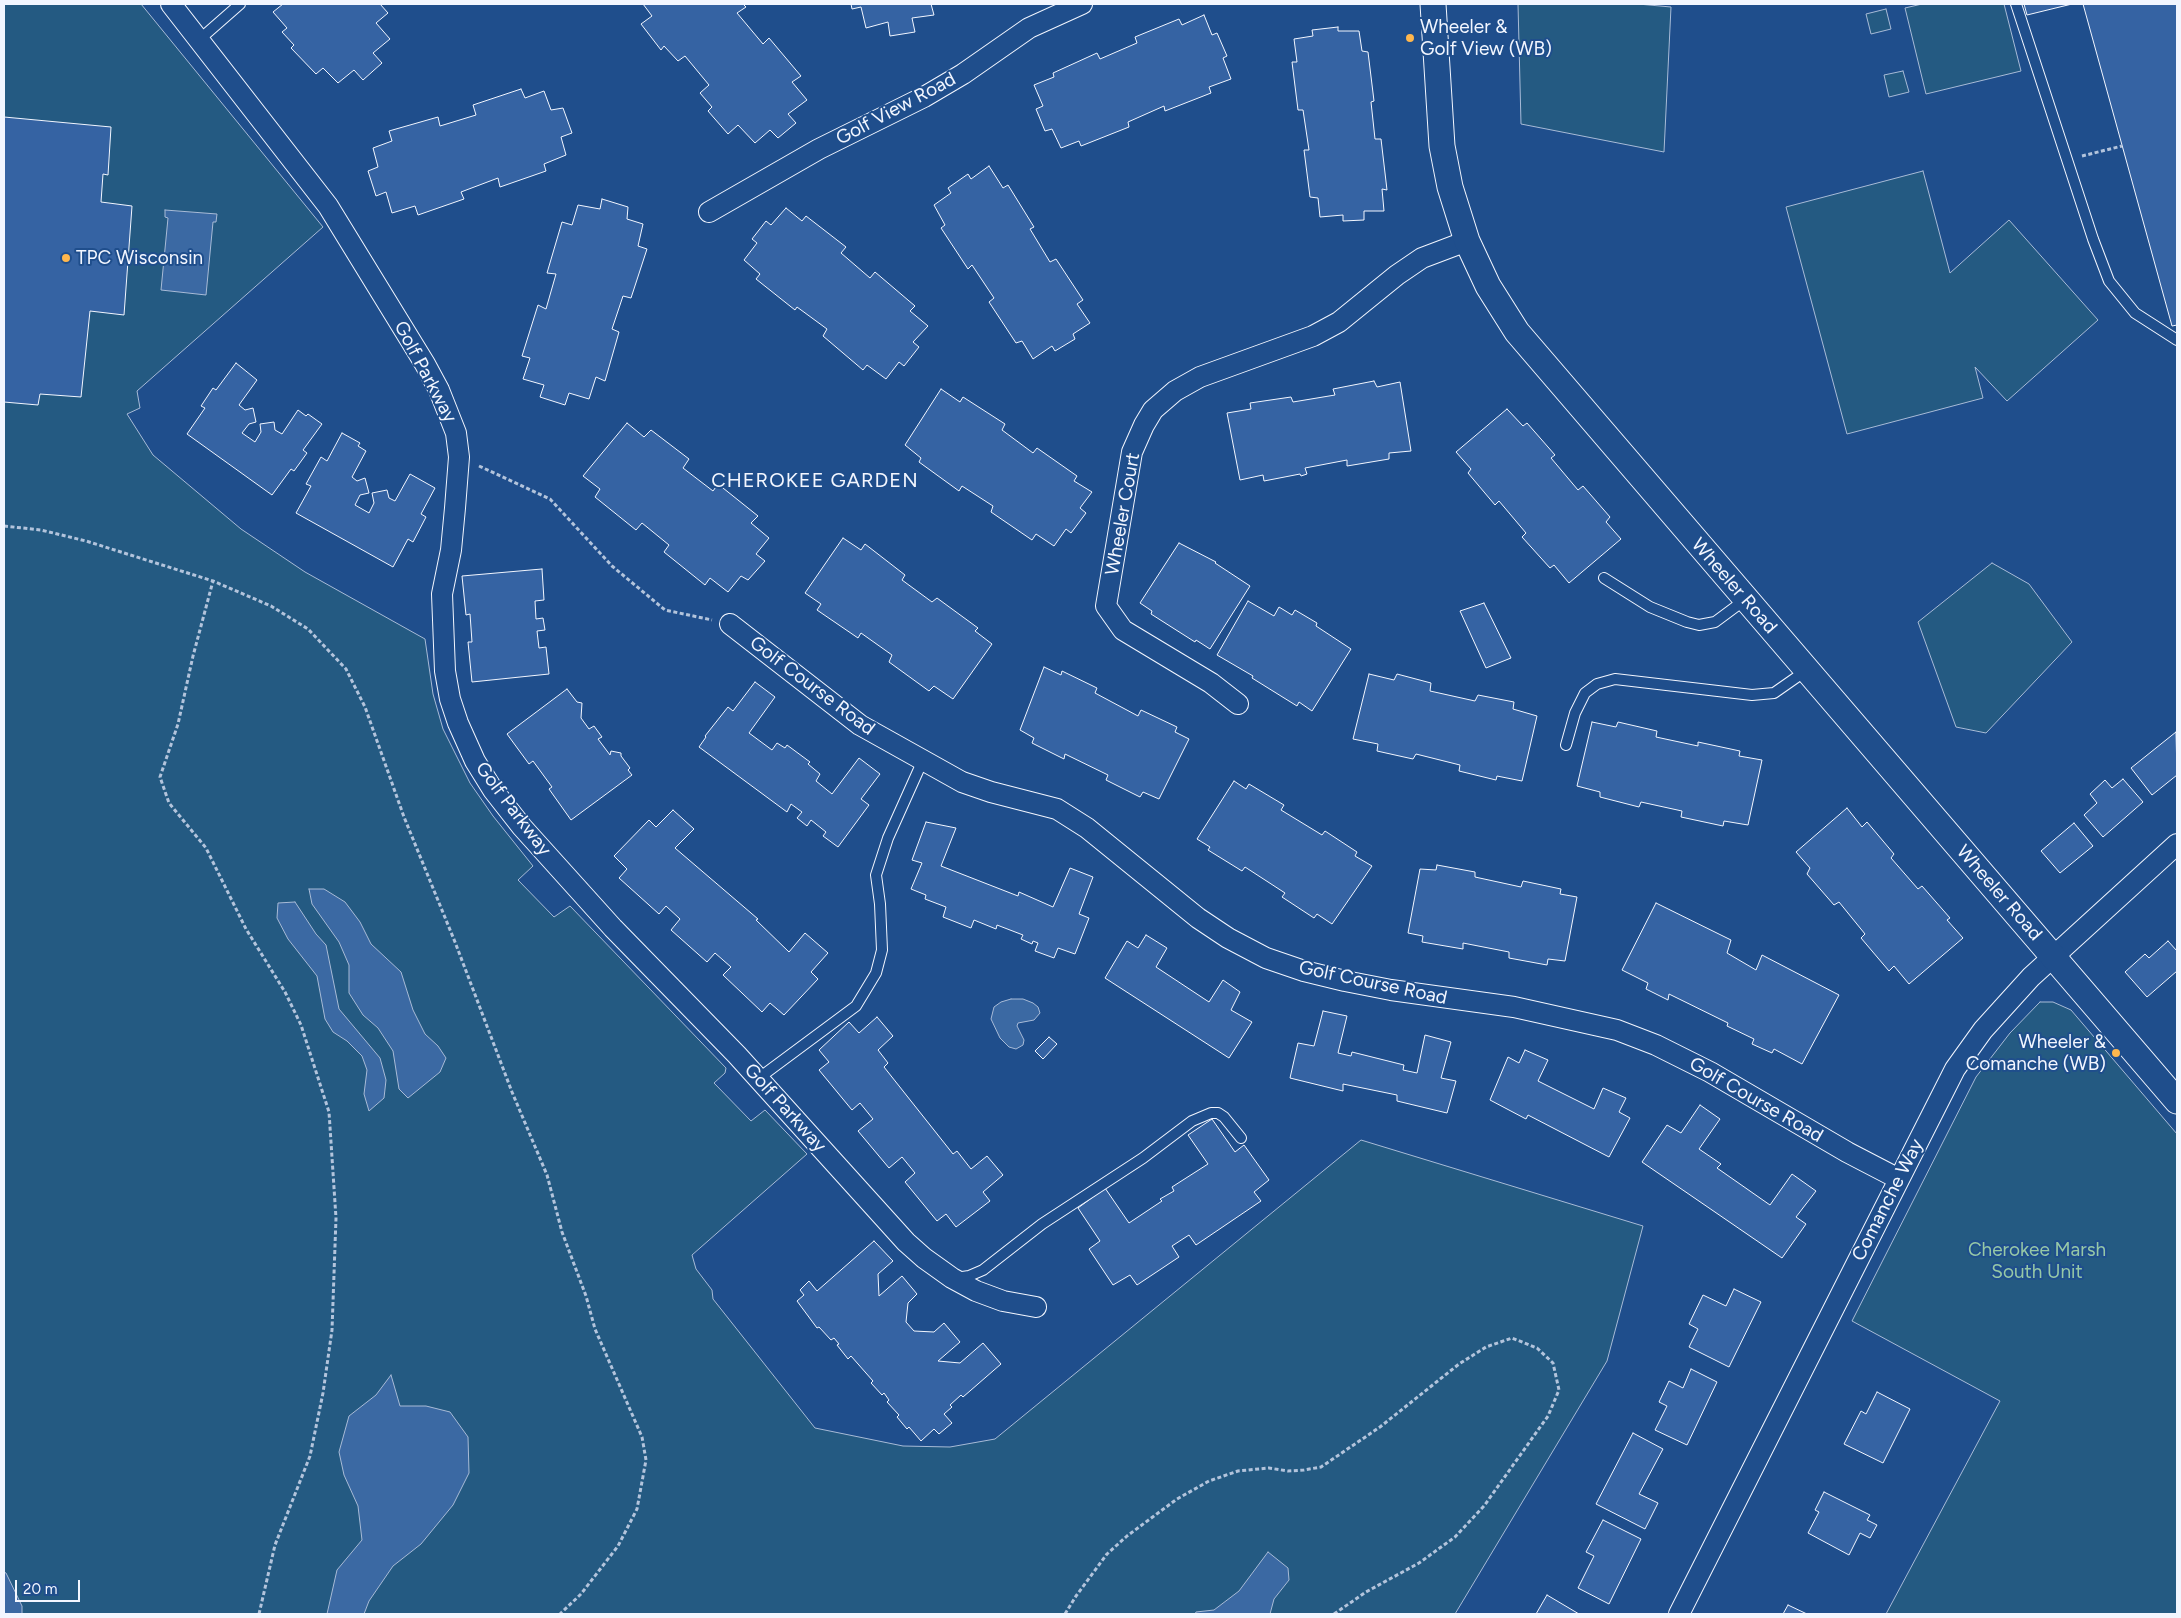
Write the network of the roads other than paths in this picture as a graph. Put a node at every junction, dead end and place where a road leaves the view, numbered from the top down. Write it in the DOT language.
graph roads {
  1 [pos="171,4"];
  2 [pos="240,4"];
  3 [pos="1082,4"];
  4 [pos="1433,4"];
  5 [pos="2016,4"];
  6 [pos="199,40"];
  7 [pos="709,212"];
  8 [pos="1467,241"];
  9 [pos="2177,340"];
  10 [pos="1604,578"];
  11 [pos="1746,599"];
  12 [pos="730,624"];
  13 [pos="1807,670"];
  14 [pos="1238,704"];
  15 [pos="1566,745"];
  16 [pos="923,760"];
  17 [pos="2177,844"];
  18 [pos="2054,957"];
  19 [pos="759,1078"];
  20 [pos="2177,1101"];
  21 [pos="1241,1138"];
  22 [pos="1899,1179"];
  23 [pos="952,1278"];
  24 [pos="1036,1307"];
  25 [pos="1679,1614"];
  1 -- 6 [label="street, Golf Parkway"];
  2 -- 6 [label="lane"];
  3 -- 7 [label="street, Golf View Road"];
  4 -- 8 [label="street, Wheeler Road"];
  5 -- 9 [label="lane"];
  6 -- 19 [label="street, Golf Parkway"];
  8 -- 11 [label="street, Wheeler Road"];
  8 -- 14 [label="street, Wheeler Court"];
  10 -- 11 [label="lane"];
  11 -- 13 [label="street, Wheeler Road"];
  12 -- 16 [label="street, Golf Course Road"];
  13 -- 15 [label="lane"];
  13 -- 18 [label="street, Wheeler Road"];
  16 -- 19 [label="lane"];
  16 -- 22 [label="street, Golf Course Road"];
  17 -- 18 [label="street, Comanche Way"];
  18 -- 20 [label="street, Wheeler Road"];
  18 -- 22 [label="street, Comanche Way"];
  19 -- 23 [label="street, Golf Parkway"];
  21 -- 23 [label="lane"];
  22 -- 25 [label="street, Comanche Way"];
  23 -- 24 [label="street, Golf Parkway"];
}
